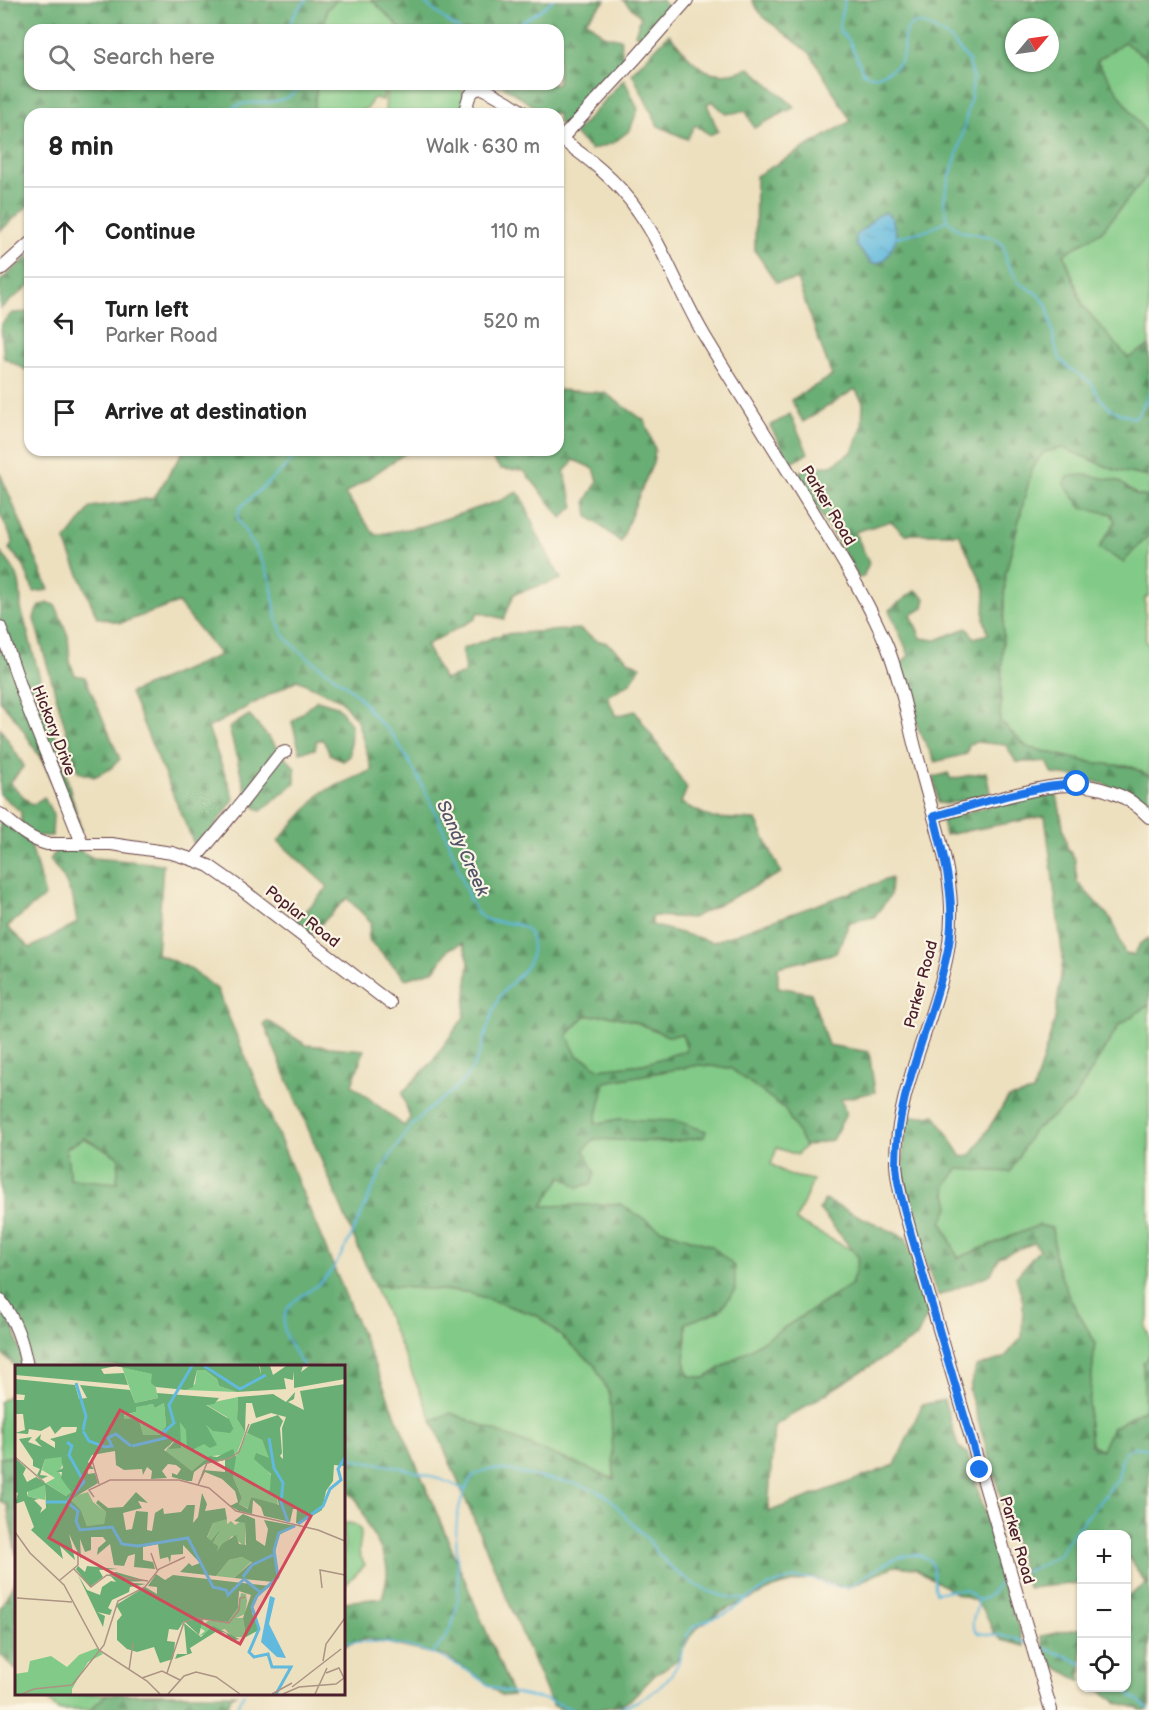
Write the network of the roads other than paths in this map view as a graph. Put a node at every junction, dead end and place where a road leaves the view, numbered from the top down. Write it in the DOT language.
graph roads {
  1 [pos="687,0"];
  2 [pos="474,90"];
  3 [pos="487,90"];
  4 [pos="466,108"];
  5 [pos="517,108"];
  6 [pos="564,134"];
  7 [pos="564,141"];
  8 [pos="24,248"];
  9 [pos="0,270"];
  10 [pos="0,627"];
  11 [pos="285,752"];
  12 [pos="0,814"];
  13 [pos="934,816"];
  14 [pos="1149,817"];
  15 [pos="82,843"];
  16 [pos="194,860"];
  17 [pos="390,1003"];
  18 [pos="0,1300"];
  19 [pos="27,1365"];
  20 [pos="1051,1710"];
  1 -- 6 [label="street"];
  2 -- 4 [label="street"];
  3 -- 5 [label="street"];
  7 -- 13 [label="street, Parker Road"];
  8 -- 9 [label="street"];
  10 -- 15 [label="street, Hickory Drive"];
  11 -- 16 [label="street"];
  12 -- 15 [label="street, Poplar Road"];
  13 -- 14 [label="street"];
  13 -- 20 [label="street, Parker Road"];
  15 -- 16 [label="street, Poplar Road"];
  16 -- 17 [label="street, Poplar Road"];
  18 -- 19 [label="street"];
}
